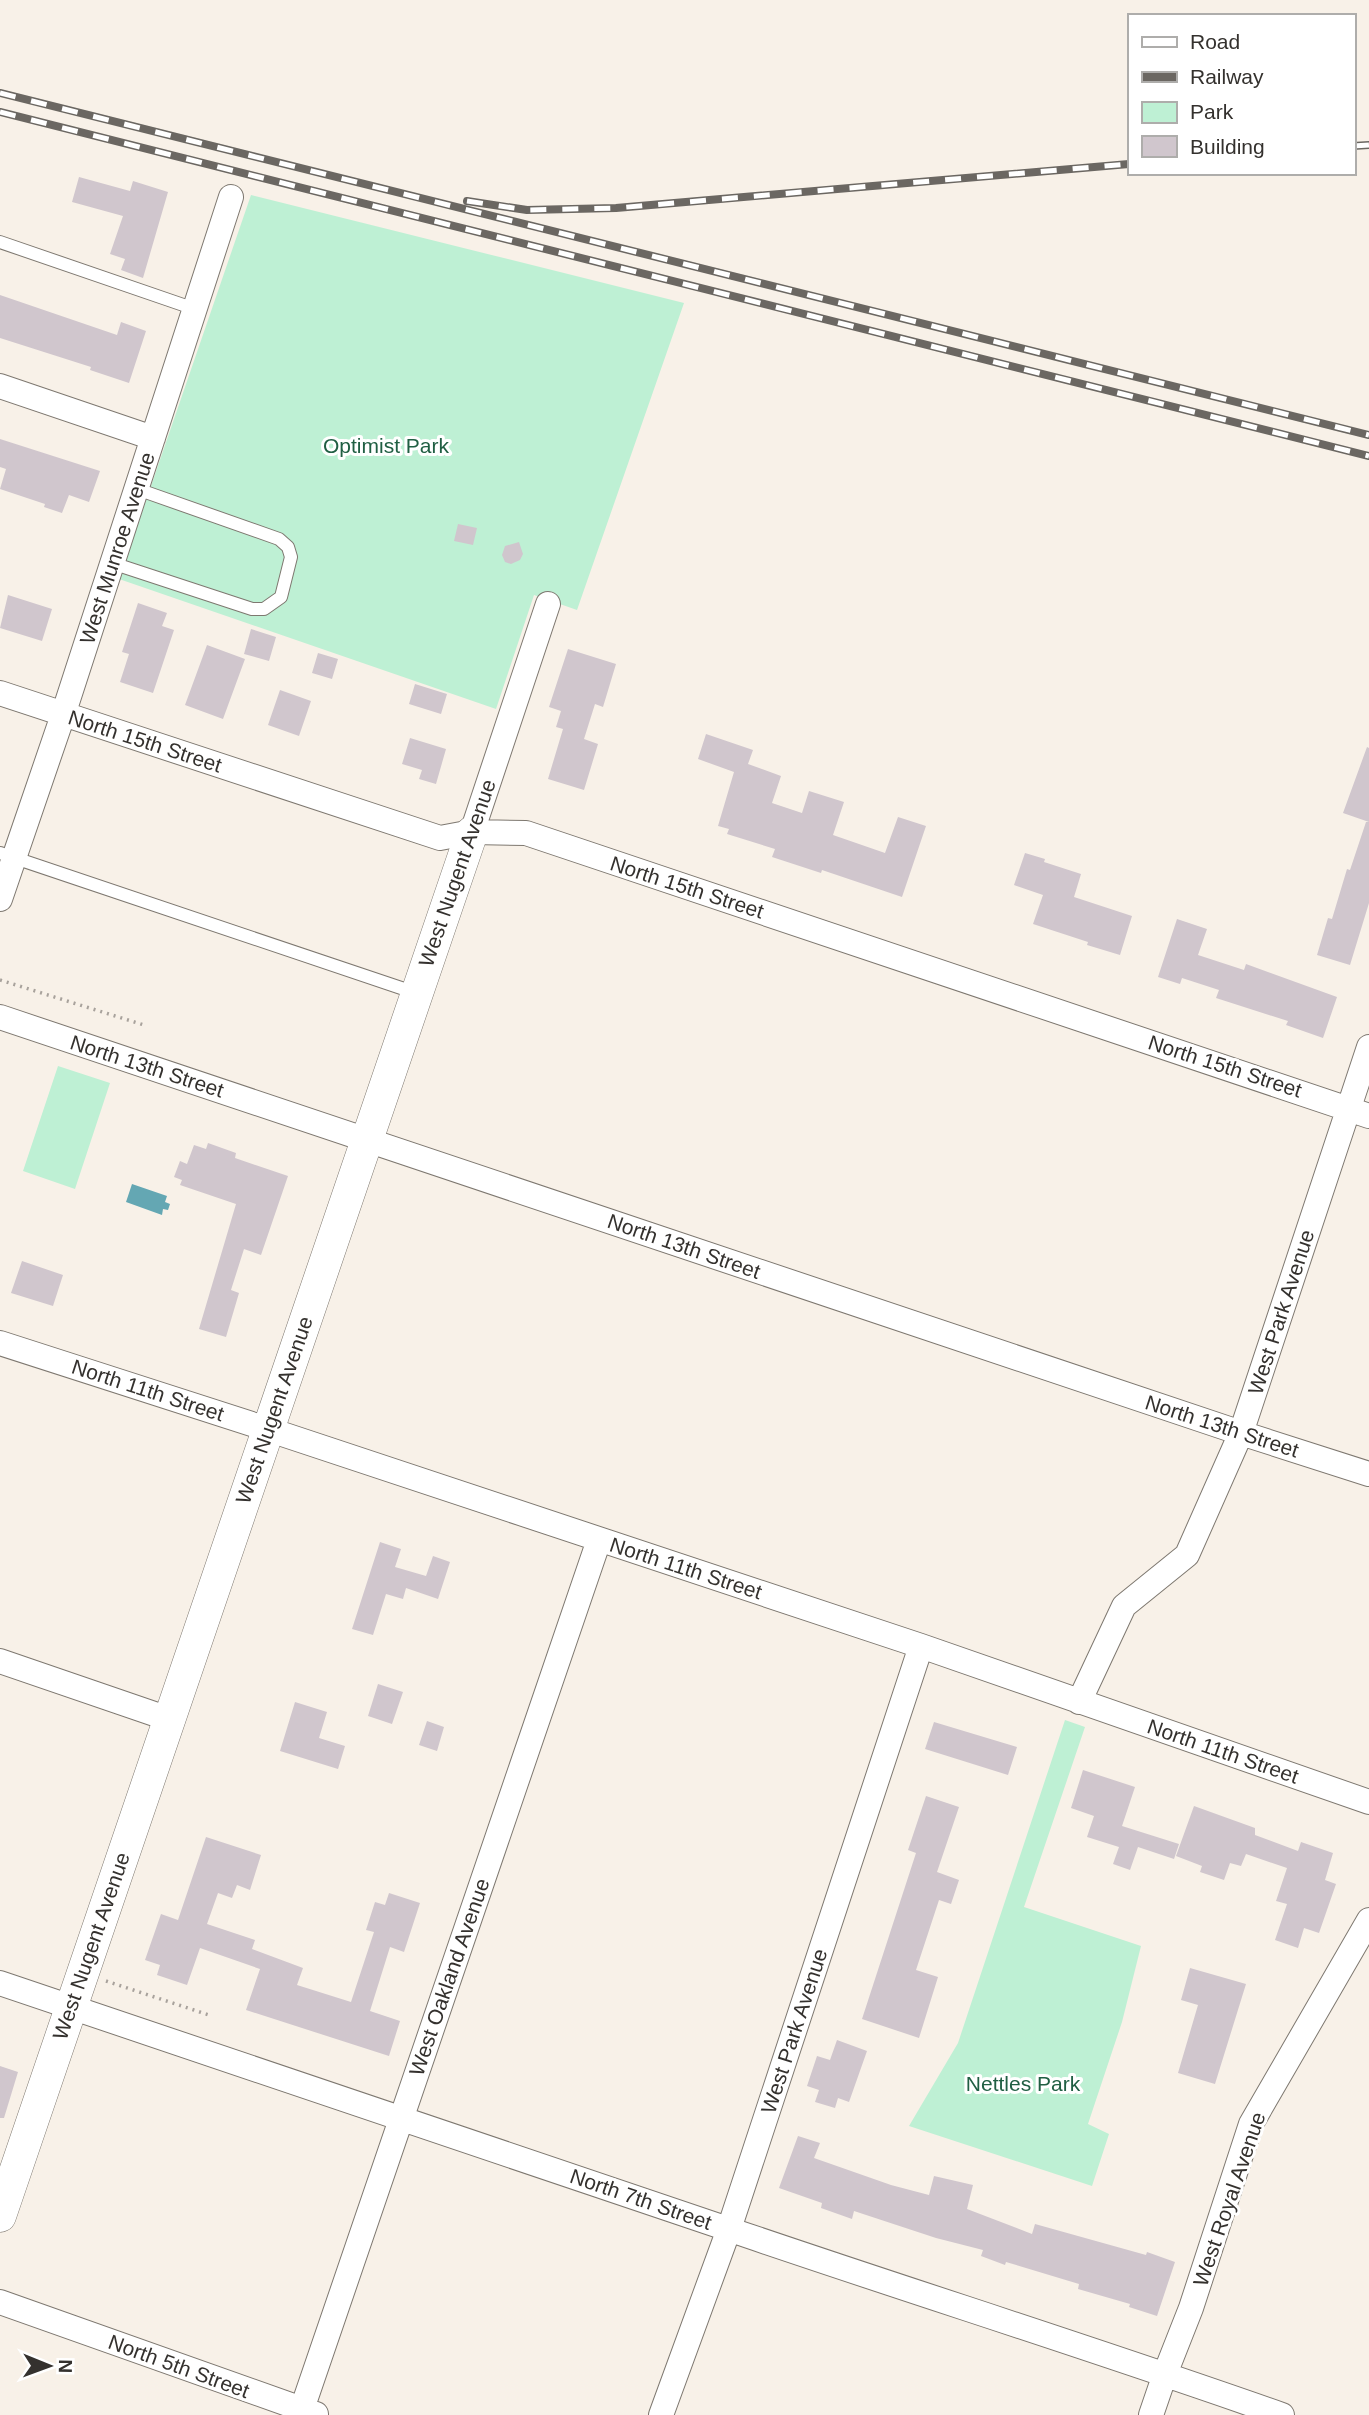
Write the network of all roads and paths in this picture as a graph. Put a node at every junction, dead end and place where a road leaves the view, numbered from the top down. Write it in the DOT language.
graph roads {
  1 [pos="231,197"];
  2 [pos="0,242"];
  3 [pos="195,309"];
  4 [pos="0,386"];
  5 [pos="153,438"];
  6 [pos="137,489"];
  7 [pos="112,564"];
  8 [pos="548,604"];
  9 [pos="0,693"];
  10 [pos="63,715"];
  11 [pos="472,832"];
  12 [pos="7,855"];
  13 [pos="0,898"];
  14 [pos="0,980"];
  15 [pos="416,993"];
  16 [pos="0,1017"];
  17 [pos="144,1025"];
  18 [pos="1369,1047"];
  19 [pos="1358,1112"];
  20 [pos="366,1139"];
  21 [pos="0,1343"];
  22 [pos="267,1429"];
  23 [pos="1241,1433"];
  24 [pos="1369,1474"];
  25 [pos="599,1539"];
  26 [pos="920,1646"];
  27 [pos="0,1661"];
  28 [pos="1079,1702"];
  29 [pos="169,1719"];
  30 [pos="1369,1802"];
  31 [pos="1369,1920"];
  32 [pos="109,1982"];
  33 [pos="0,1983"];
  34 [pos="71,2007"];
  35 [pos="209,2015"];
  36 [pos="402,2116"];
  37 [pos="0,2216"];
  38 [pos="729,2229"];
  39 [pos="0,2302"];
  40 [pos="1165,2374"];
  41 [pos="307,2413"];
  42 [pos="661,2415"];
  43 [pos="1152,2415"];
  44 [pos="1282,2415"];
  1 -- 3 [label="street, West Munroe Avenue"];
  2 -- 3 [label="lane"];
  3 -- 5 [label="street, West Munroe Avenue"];
  4 -- 5 [label="street"];
  5 -- 6 [label="street, West Munroe Avenue"];
  6 -- 7 [label="street, West Munroe Avenue"];
  6 -- 7 [label="lane"];
  7 -- 10 [label="street, West Munroe Avenue"];
  8 -- 11 [label="street, West Nugent Avenue"];
  9 -- 10 [label="street, North 15th Street"];
  10 -- 11 [label="street, North 15th Street"];
  10 -- 12 [label="street, West Munroe Avenue"];
  11 -- 15 [label="street, West Nugent Avenue"];
  11 -- 19 [label="street, North 15th Street"];
  12 -- 13 [label="street, West Munroe Avenue"];
  12 -- 15 [label="lane"];
  14 -- 17 [label="path"];
  15 -- 20 [label="street, West Nugent Avenue"];
  16 -- 20 [label="street, North 13th Street"];
  18 -- 19 [label="street, West Park Avenue"];
  19 -- 23 [label="street, West Park Avenue"];
  20 -- 22 [label="street, West Nugent Avenue"];
  20 -- 23 [label="street, North 13th Street"];
  21 -- 22 [label="street, North 11th Street"];
  22 -- 25 [label="street, North 11th Street"];
  22 -- 29 [label="street, West Nugent Avenue"];
  23 -- 24 [label="street, North 13th Street"];
  23 -- 28 [label="street, West Park Avenue"];
  25 -- 26 [label="street, North 11th Street"];
  25 -- 36 [label="street, West Oakland Avenue"];
  26 -- 28 [label="street, North 11th Street"];
  26 -- 38 [label="street, West Park Avenue"];
  27 -- 29 [label="street"];
  28 -- 30 [label="street, North 11th Street"];
  29 -- 34 [label="street, West Nugent Avenue"];
  31 -- 40 [label="street, West Royal Avenue"];
  32 -- 35 [label="path"];
  33 -- 34 [label="street, North 7th Street"];
  34 -- 36 [label="street, North 7th Street"];
  34 -- 37 [label="street, West Nugent Avenue"];
  36 -- 38 [label="street, North 7th Street"];
  36 -- 41 [label="street, West Oakland Avenue"];
  38 -- 40 [label="street, North 7th Street"];
  38 -- 42 [label="street, West Park Avenue"];
  39 -- 41 [label="street, North 5th Street"];
  40 -- 43 [label="street, West Royal Avenue"];
  40 -- 44 [label="street, North 7th Street"];
}
